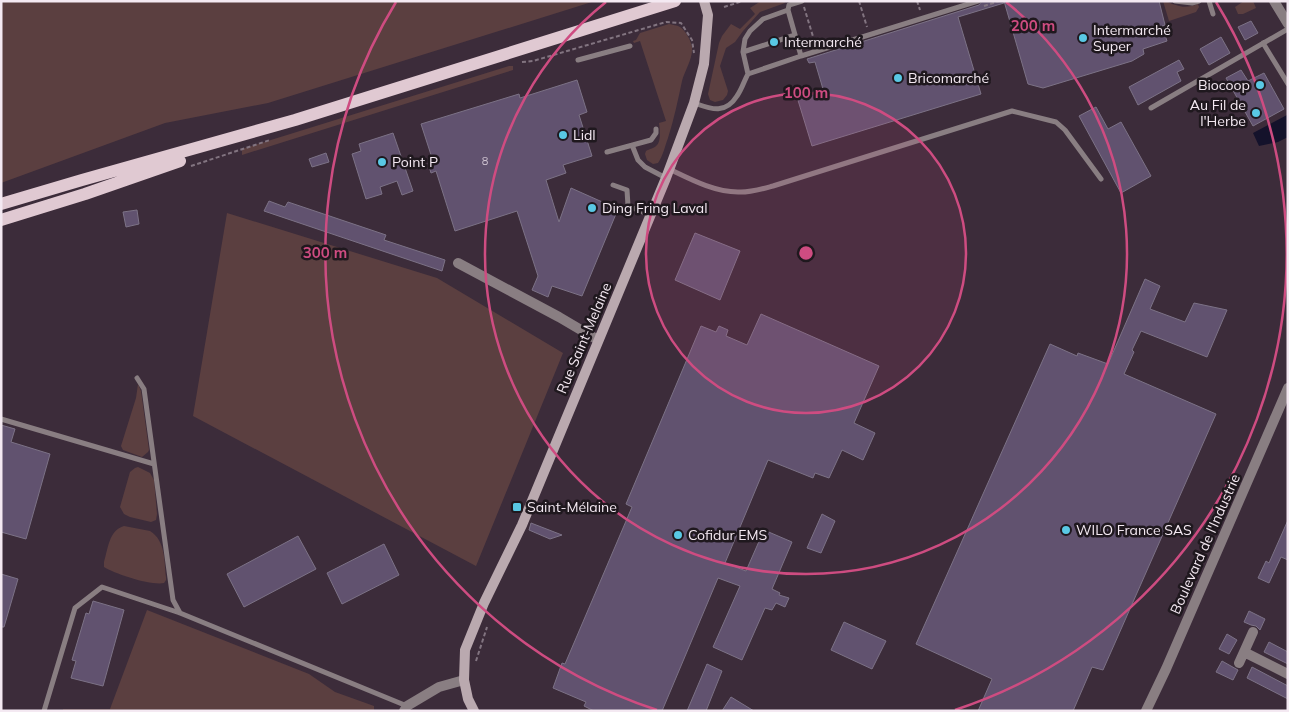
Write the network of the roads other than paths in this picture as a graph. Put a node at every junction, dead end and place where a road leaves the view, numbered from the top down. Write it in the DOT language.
graph roads {
  1 [pos="675,1"];
  2 [pos="704,1"];
  3 [pos="802,1"];
  4 [pos="978,1"];
  5 [pos="1175,1"];
  6 [pos="1199,1"];
  7 [pos="1209,1"];
  8 [pos="1275,2"];
  9 [pos="788,10"];
  10 [pos="1213,14"];
  11 [pos="1288,24"];
  12 [pos="1288,29"];
  13 [pos="795,35"];
  14 [pos="1263,44"];
  15 [pos="630,46"];
  16 [pos="743,52"];
  17 [pos="801,56"];
  18 [pos="578,60"];
  19 [pos="748,74"];
  20 [pos="1288,84"];
  21 [pos="694,103"];
  22 [pos="1152,108"];
  23 [pos="295,120"];
  24 [pos="656,129"];
  25 [pos="632,145"];
  26 [pos="607,152"];
  27 [pos="668,174"];
  28 [pos="1101,179"];
  29 [pos="613,185"];
  30 [pos="1,204"];
  31 [pos="651,215"];
  32 [pos="1,220"];
  33 [pos="458,263"];
  34 [pos="598,340"];
  35 [pos="137,378"];
  36 [pos="1288,388"];
  37 [pos="1,418"];
  38 [pos="154,464"];
  39 [pos="180,613"];
  40 [pos="1253,632"];
  41 [pos="1244,652"];
  42 [pos="1239,663"];
  43 [pos="1288,674"];
  44 [pos="464,680"];
  45 [pos="405,708"];
  46 [pos="44,711"];
  47 [pos="474,711"];
  48 [pos="1146,711"];
  1 -- 23 [label="main road"];
  2 -- 21 [label="main road, Rue Saint-Melaine"];
  3 -- 9 [label="lane"];
  4 -- 17 [label="lane"];
  5 -- 6 [label="lane"];
  7 -- 10 [label="lane"];
  8 -- 11 [label="street"];
  9 -- 13 [label="lane"];
  9 -- 16 [label="lane"];
  12 -- 14 [label="lane"];
  13 -- 16 [label="lane"];
  13 -- 17 [label="lane"];
  14 -- 20 [label="lane"];
  14 -- 22 [label="lane"];
  15 -- 18 [label="lane"];
  16 -- 19 [label="lane"];
  17 -- 19 [label="lane"];
  19 -- 21 [label="lane"];
  21 -- 27 [label="main road, Rue Saint-Melaine"];
  23 -- 30 [label="main road"];
  23 -- 32 [label="main road"];
  24 -- 25 [label="lane"];
  25 -- 26 [label="lane"];
  25 -- 27 [label="lane"];
  27 -- 28 [label="lane"];
  27 -- 31 [label="main road, Rue Saint-Melaine"];
  29 -- 31 [label="lane"];
  31 -- 34 [label="main road, Rue Saint-Melaine"];
  33 -- 34 [label="street"];
  34 -- 44 [label="main road, Rue Saint-Melaine"];
  35 -- 38 [label="lane"];
  36 -- 48 [label="street, Boulevard de l'Industrie"];
  37 -- 38 [label="lane"];
  38 -- 39 [label="lane"];
  39 -- 45 [label="lane"];
  39 -- 46 [label="lane"];
  40 -- 41 [label="street"];
  41 -- 42 [label="street"];
  41 -- 43 [label="street"];
  44 -- 45 [label="street"];
  44 -- 47 [label="main road, Rue Saint-Melaine"];
}
